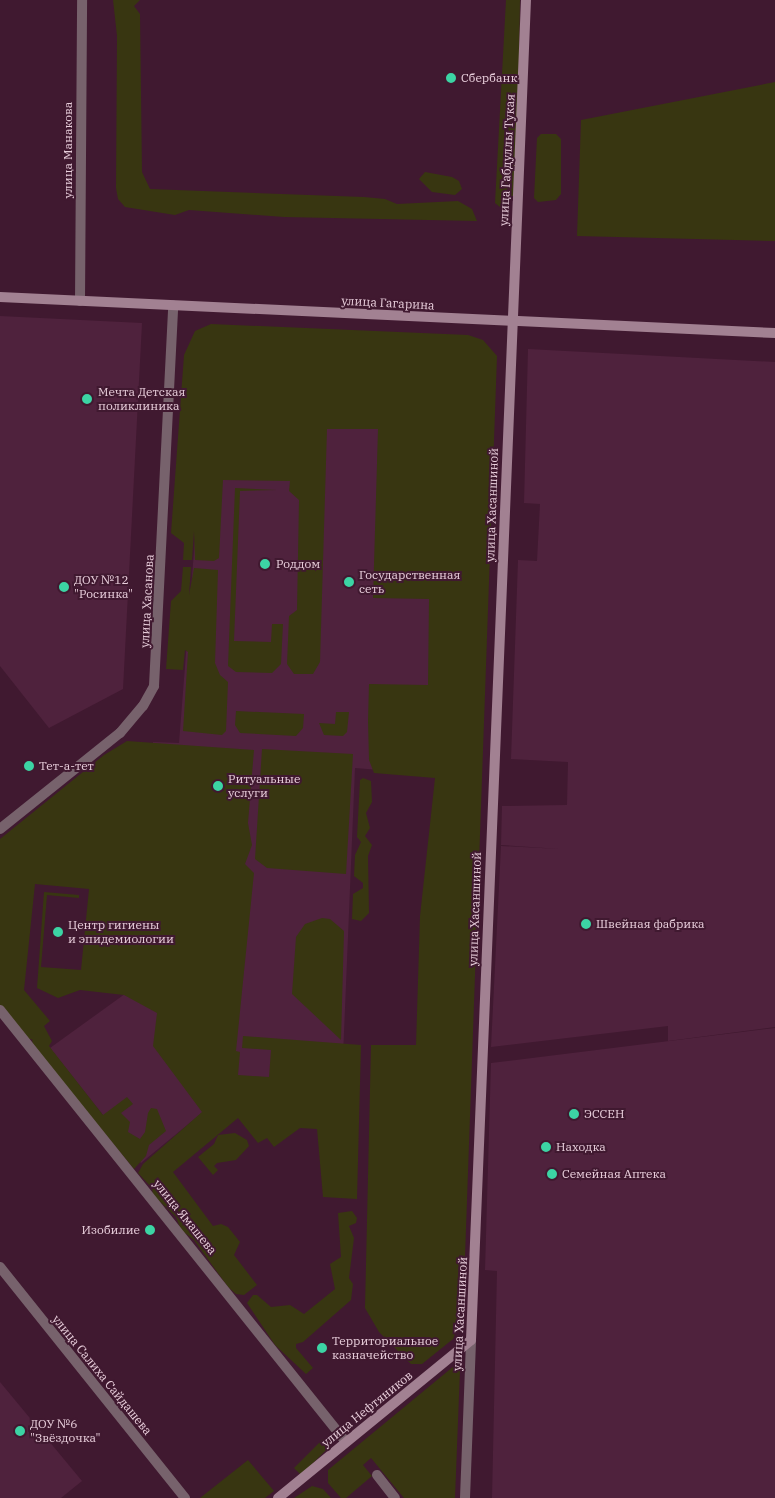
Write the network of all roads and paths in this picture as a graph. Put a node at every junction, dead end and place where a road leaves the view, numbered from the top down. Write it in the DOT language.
graph roads {
  1 [pos="82,0"];
  2 [pos="526,0"];
  3 [pos="0,297"];
  4 [pos="80,301"];
  5 [pos="174,305"];
  6 [pos="512,322"];
  7 [pos="775,333"];
  8 [pos="0,829"];
  9 [pos="0,1010"];
  10 [pos="0,1267"];
  11 [pos="470,1340"];
  12 [pos="346,1442"];
  13 [pos="376,1475"];
  14 [pos="184,1498"];
  15 [pos="278,1498"];
  16 [pos="396,1498"];
  17 [pos="465,1498"];
  1 -- 4 [label="street, улица Манакова"];
  2 -- 6 [label="street, улица Габдуллы Тукая"];
  3 -- 4 [label="street, улица Гагарина"];
  4 -- 5 [label="street, улица Гагарина"];
  5 -- 6 [label="street, улица Гагарина"];
  5 -- 8 [label="street, улица Хасанова"];
  6 -- 7 [label="street, улица Гагарина"];
  6 -- 11 [label="street, улица Хасаншиной"];
  9 -- 12 [label="street, улица Ямашева"];
  10 -- 14 [label="street, улица Салиха Сайдашева"];
  11 -- 12 [label="street, улица Нефтяников"];
  11 -- 17 [label="street, улица Хасаншиной"];
  12 -- 15 [label="street, улица Нефтяников"];
  13 -- 16 [label="street"];
}
